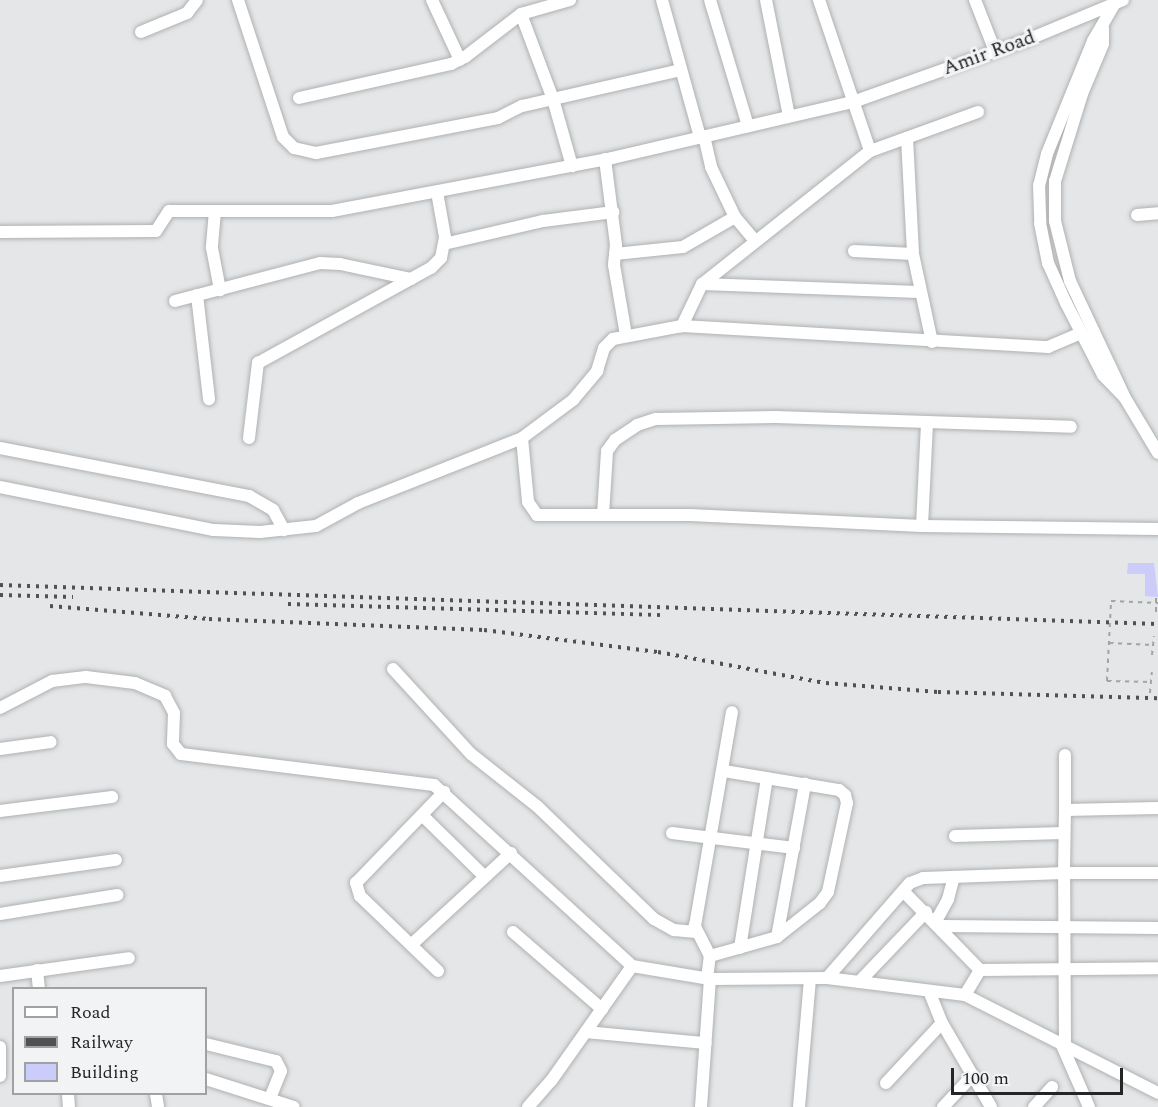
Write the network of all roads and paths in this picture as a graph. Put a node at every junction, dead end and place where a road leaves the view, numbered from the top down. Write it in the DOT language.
graph roads {
  1 [pos="197,0"];
  2 [pos="238,0"];
  3 [pos="432,0"];
  4 [pos="568,0"];
  5 [pos="662,0"];
  6 [pos="710,0"];
  7 [pos="766,0"];
  8 [pos="819,0"];
  9 [pos="975,0"];
  10 [pos="1118,2"];
  11 [pos="521,14"];
  12 [pos="1103,28"];
  13 [pos="141,32"];
  14 [pos="995,51"];
  15 [pos="460,60"];
  16 [pos="681,70"];
  17 [pos="299,98"];
  18 [pos="553,99"];
  19 [pos="853,102"];
  20 [pos="978,112"];
  21 [pos="789,117"];
  22 [pos="748,126"];
  23 [pos="702,137"];
  24 [pos="907,138"];
  25 [pos="870,151"];
  26 [pos="605,159"];
  27 [pos="572,166"];
  28 [pos="437,192"];
  29 [pos="215,211"];
  30 [pos="613,212"];
  31 [pos="1158,213"];
  32 [pos="1137,214"];
  33 [pos="735,217"];
  34 [pos="0,231"];
  35 [pos="754,240"];
  36 [pos="444,244"];
  37 [pos="854,250"];
  38 [pos="615,254"];
  39 [pos="913,254"];
  40 [pos="411,279"];
  41 [pos="702,284"];
  42 [pos="220,290"];
  43 [pos="919,292"];
  44 [pos="197,296"];
  45 [pos="176,301"];
  46 [pos="682,326"];
  47 [pos="1081,333"];
  48 [pos="626,335"];
  49 [pos="932,342"];
  50 [pos="1125,398"];
  51 [pos="209,399"];
  52 [pos="927,425"];
  53 [pos="1071,427"];
  54 [pos="249,438"];
  55 [pos="522,438"];
  56 [pos="0,448"];
  57 [pos="1158,453"];
  58 [pos="0,487"];
  59 [pos="603,515"];
  60 [pos="922,526"];
  61 [pos="1158,529"];
  62 [pos="284,530"];
  63 [pos="1156,597"];
  64 [pos="1157,603"];
  65 [pos="1155,612"];
  66 [pos="1154,636"];
  67 [pos="1109,643"];
  68 [pos="1153,645"];
  69 [pos="1152,655"];
  70 [pos="393,669"];
  71 [pos="1152,672"];
  72 [pos="1151,682"];
  73 [pos="1150,693"];
  74 [pos="0,708"];
  75 [pos="732,711"];
  76 [pos="51,742"];
  77 [pos="0,749"];
  78 [pos="1065,755"];
  79 [pos="723,771"];
  80 [pos="767,778"];
  81 [pos="805,784"];
  82 [pos="444,792"];
  83 [pos="112,797"];
  84 [pos="1158,808"];
  85 [pos="1065,810"];
  86 [pos="0,811"];
  87 [pos="422,816"];
  88 [pos="672,833"];
  89 [pos="1064,833"];
  90 [pos="955,836"];
  91 [pos="711,838"];
  92 [pos="757,845"];
  93 [pos="794,848"];
  94 [pos="511,854"];
  95 [pos="116,861"];
  96 [pos="1064,873"];
  97 [pos="1158,873"];
  98 [pos="0,876"];
  99 [pos="485,877"];
  100 [pos="954,877"];
  101 [pos="903,891"];
  102 [pos="117,895"];
  103 [pos="926,912"];
  104 [pos="0,914"];
  105 [pos="939,924"];
  106 [pos="1065,927"];
  107 [pos="1158,928"];
  108 [pos="513,932"];
  109 [pos="696,932"];
  110 [pos="777,937"];
  111 [pos="411,945"];
  112 [pos="740,948"];
  113 [pos="710,956"];
  114 [pos="129,958"];
  115 [pos="632,966"];
  116 [pos="1158,968"];
  117 [pos="1067,969"];
  118 [pos="37,970"];
  119 [pos="980,970"];
  120 [pos="438,971"];
  121 [pos="0,976"];
  122 [pos="826,978"];
  123 [pos="708,979"];
  124 [pos="810,979"];
  125 [pos="859,982"];
  126 [pos="39,987"];
  127 [pos="929,991"];
  128 [pos="965,995"];
  129 [pos="602,1009"];
  130 [pos="942,1023"];
  131 [pos="585,1032"];
  132 [pos="705,1043"];
  133 [pos="207,1044"];
  134 [pos="1063,1044"];
  135 [pos="0,1047"];
  136 [pos="6,1072"];
  137 [pos="972,1075"];
  138 [pos="207,1079"];
  139 [pos="886,1083"];
  140 [pos="1052,1087"];
  141 [pos="1158,1093"];
  142 [pos="270,1098"];
  143 [pos="294,1107"];
  144 [pos="528,1107"];
  145 [pos="701,1107"];
  146 [pos="798,1107"];
  147 [pos="943,1107"];
  148 [pos="991,1107"];
  149 [pos="1034,1107"];
  150 [pos="1089,1107"];
  1 -- 13 [label="street"];
  2 -- 18 [label="street"];
  3 -- 15 [label="street"];
  4 -- 11 [label="street"];
  5 -- 16 [label="street"];
  6 -- 22 [label="street"];
  7 -- 21 [label="street"];
  8 -- 19 [label="street"];
  9 -- 14 [label="street"];
  10 -- 12 [label="street"];
  10 -- 14 [label="street, Amir Road"];
  11 -- 15 [label="street"];
  11 -- 18 [label="street"];
  12 -- 47 [label="street"];
  12 -- 50 [label="street"];
  14 -- 19 [label="street, Amir Road"];
  15 -- 17 [label="street"];
  16 -- 18 [label="street"];
  16 -- 23 [label="street"];
  18 -- 27 [label="street"];
  19 -- 21 [label="street, Amir Road"];
  19 -- 25 [label="street"];
  20 -- 24 [label="street"];
  21 -- 22 [label="street, Amir Road"];
  22 -- 23 [label="street, Amir Road"];
  23 -- 26 [label="street, Amir Road"];
  23 -- 33 [label="street"];
  24 -- 25 [label="street"];
  24 -- 39 [label="street"];
  25 -- 35 [label="street"];
  26 -- 27 [label="street, Amir Road"];
  26 -- 30 [label="street"];
  27 -- 28 [label="street, Amir Road"];
  28 -- 29 [label="street, Amir Road"];
  28 -- 36 [label="street"];
  29 -- 34 [label="street, Amir Road"];
  29 -- 42 [label="street"];
  30 -- 36 [label="street"];
  30 -- 38 [label="street"];
  31 -- 32 [label="street"];
  33 -- 35 [label="street"];
  33 -- 38 [label="street"];
  35 -- 41 [label="street"];
  36 -- 40 [label="street"];
  37 -- 39 [label="street"];
  38 -- 48 [label="street"];
  39 -- 43 [label="street"];
  40 -- 42 [label="street"];
  40 -- 54 [label="street"];
  41 -- 43 [label="street"];
  41 -- 46 [label="street"];
  42 -- 44 [label="street"];
  43 -- 49 [label="street"];
  44 -- 45 [label="street"];
  44 -- 51 [label="street"];
  46 -- 48 [label="street"];
  46 -- 49 [label="street"];
  47 -- 49 [label="street"];
  47 -- 50 [label="street"];
  48 -- 55 [label="street"];
  50 -- 57 [label="street"];
  52 -- 53 [label="street"];
  52 -- 59 [label="street"];
  52 -- 60 [label="street"];
  55 -- 59 [label="street"];
  55 -- 62 [label="street"];
  56 -- 62 [label="street"];
  58 -- 62 [label="street"];
  59 -- 60 [label="street"];
  60 -- 61 [label="street"];
  63 -- 64 [label="path"];
  64 -- 65 [label="path"];
  64 -- 67 [label="path, bridge"];
  66 -- 68 [label="path"];
  67 -- 68 [label="path"];
  67 -- 72 [label="path, bridge"];
  68 -- 69 [label="path"];
  70 -- 109 [label="street"];
  71 -- 72 [label="path"];
  72 -- 73 [label="path"];
  74 -- 82 [label="street"];
  75 -- 79 [label="street"];
  76 -- 77 [label="street"];
  78 -- 85 [label="street"];
  79 -- 80 [label="street"];
  79 -- 91 [label="street"];
  80 -- 81 [label="street"];
  80 -- 92 [label="street"];
  81 -- 93 [label="street"];
  81 -- 110 [label="street"];
  82 -- 87 [label="street"];
  82 -- 94 [label="street"];
  83 -- 86 [label="street"];
  84 -- 85 [label="street"];
  85 -- 89 [label="street"];
  87 -- 99 [label="street"];
  87 -- 111 [label="street"];
  88 -- 91 [label="street"];
  89 -- 90 [label="street"];
  89 -- 96 [label="street"];
  91 -- 92 [label="street"];
  91 -- 109 [label="street"];
  92 -- 93 [label="street"];
  92 -- 112 [label="street"];
  93 -- 110 [label="street"];
  94 -- 99 [label="street"];
  94 -- 115 [label="street"];
  95 -- 98 [label="street"];
  96 -- 97 [label="street"];
  96 -- 100 [label="street"];
  96 -- 106 [label="street"];
  99 -- 111 [label="street"];
  100 -- 101 [label="street"];
  100 -- 105 [label="street"];
  101 -- 103 [label="street"];
  101 -- 122 [label="street"];
  102 -- 104 [label="street"];
  103 -- 105 [label="street"];
  103 -- 125 [label="street"];
  105 -- 106 [label="street"];
  105 -- 119 [label="street"];
  106 -- 107 [label="street"];
  106 -- 117 [label="street"];
  108 -- 129 [label="street"];
  109 -- 113 [label="street"];
  110 -- 112 [label="street"];
  111 -- 120 [label="street"];
  112 -- 113 [label="street"];
  113 -- 123 [label="street"];
  114 -- 118 [label="street"];
  115 -- 123 [label="street"];
  115 -- 129 [label="street"];
  116 -- 117 [label="street"];
  117 -- 119 [label="street"];
  117 -- 134 [label="street"];
  118 -- 121 [label="street"];
  118 -- 126 [label="street"];
  119 -- 128 [label="street"];
  122 -- 124 [label="street"];
  122 -- 125 [label="street"];
  123 -- 124 [label="street"];
  123 -- 132 [label="street"];
  124 -- 146 [label="street"];
  125 -- 127 [label="street"];
  127 -- 128 [label="street"];
  127 -- 130 [label="street"];
  128 -- 134 [label="street"];
  129 -- 131 [label="street"];
  130 -- 137 [label="street"];
  130 -- 139 [label="street"];
  131 -- 132 [label="street"];
  131 -- 144 [label="street"];
  132 -- 145 [label="street"];
  133 -- 142 [label="street"];
  134 -- 141 [label="street"];
  134 -- 150 [label="street"];
  135 -- 136 [label="street"];
  137 -- 147 [label="street"];
  137 -- 148 [label="street"];
  138 -- 142 [label="street"];
  140 -- 149 [label="street"];
  142 -- 143 [label="street"];
}
